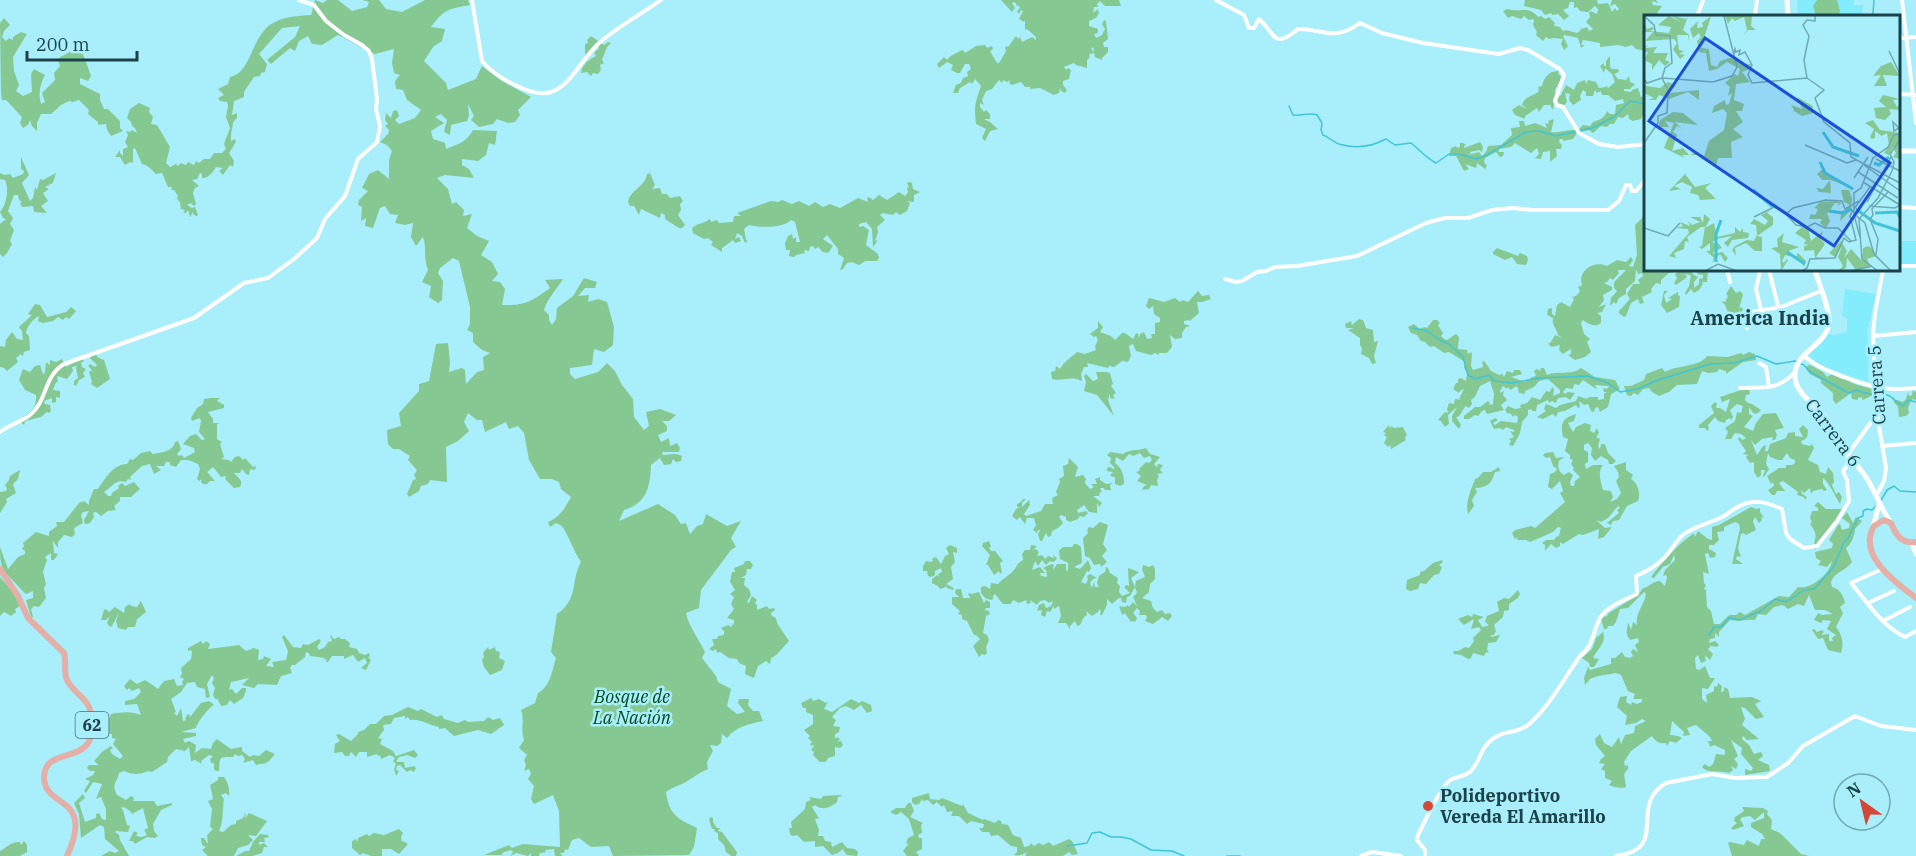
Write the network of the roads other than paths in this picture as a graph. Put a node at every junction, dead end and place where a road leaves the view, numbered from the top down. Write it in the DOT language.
graph roads {
  1 [pos="300,0"];
  2 [pos="472,0"];
  3 [pos="661,0"];
  4 [pos="1216,0"];
  5 [pos="1757,0"];
  6 [pos="1787,0"];
  7 [pos="1902,0"];
  8 [pos="1703,1"];
  9 [pos="1697,15"];
  10 [pos="1755,15"];
  11 [pos="1788,15"];
  12 [pos="1916,37"];
  13 [pos="1901,38"];
  14 [pos="1905,38"];
  15 [pos="1915,95"];
  16 [pos="1916,123"];
  17 [pos="1644,144"];
  18 [pos="1644,181"];
  19 [pos="1901,207"];
  20 [pos="1916,208"];
  21 [pos="1728,272"];
  22 [pos="1760,272"];
  23 [pos="1769,272"];
  24 [pos="1816,272"];
  25 [pos="1883,272"];
  26 [pos="1225,279"];
  27 [pos="1730,282"];
  28 [pos="1821,291"];
  29 [pos="1778,307"];
  30 [pos="1761,310"];
  31 [pos="1781,318"];
  32 [pos="1764,323"];
  33 [pos="1747,328"];
  34 [pos="1916,332"];
  35 [pos="1873,336"];
  36 [pos="1803,357"];
  37 [pos="1758,363"];
  38 [pos="1796,370"];
  39 [pos="1769,387"];
  40 [pos="1740,388"];
  41 [pos="1916,388"];
  42 [pos="1875,389"];
  43 [pos="1877,414"];
  44 [pos="0,432"];
  45 [pos="1916,443"];
  46 [pos="1882,446"];
  47 [pos="1848,454"];
  48 [pos="1876,497"];
  49 [pos="1879,504"];
  50 [pos="1891,523"];
  51 [pos="1873,527"];
  52 [pos="1914,543"];
  53 [pos="1916,554"];
  54 [pos="1883,569"];
  55 [pos="1,572"];
  56 [pos="1916,587"];
  57 [pos="1894,591"];
  58 [pos="1909,593"];
  59 [pos="1916,598"];
  60 [pos="1868,603"];
  61 [pos="1910,607"];
  62 [pos="1883,621"];
  63 [pos="1916,631"];
  64 [pos="1916,730"];
  65 [pos="67,856"];
  66 [pos="1361,856"];
  67 [pos="1401,856"];
  68 [pos="1425,856"];
  69 [pos="1616,856"];
  1 -- 44 [label="street"];
  2 -- 3 [label="street"];
  4 -- 17 [label="street"];
  5 -- 10 [label="street"];
  6 -- 11 [label="main road"];
  7 -- 14 [label="street"];
  8 -- 9 [label="street"];
  12 -- 14 [label="street"];
  13 -- 14 [label="street"];
  14 -- 15 [label="street"];
  15 -- 16 [label="street"];
  18 -- 26 [label="street"];
  19 -- 20 [label="street"];
  21 -- 27 [label="street"];
  22 -- 30 [label="street"];
  23 -- 29 [label="street"];
  24 -- 28 [label="main road"];
  25 -- 35 [label="street, Carrera 5"];
  28 -- 29 [label="street"];
  28 -- 36 [label="main road"];
  29 -- 30 [label="street"];
  29 -- 31 [label="street"];
  30 -- 32 [label="street"];
  30 -- 33 [label="street"];
  34 -- 35 [label="street"];
  35 -- 42 [label="street, Carrera 5"];
  36 -- 38 [label="main road"];
  36 -- 42 [label="street"];
  37 -- 39 [label="street"];
  38 -- 39 [label="street"];
  38 -- 47 [label="main road, Carrera 6"];
  39 -- 40 [label="street"];
  41 -- 42 [label="street"];
  42 -- 43 [label="street, Carrera 5"];
  43 -- 46 [label="street, Carrera 5"];
  43 -- 47 [label="street"];
  45 -- 46 [label="street"];
  46 -- 48 [label="street, Carrera 5"];
  47 -- 48 [label="main road, Carrera 6"];
  47 -- 68 [label="street"];
  48 -- 49 [label="main road, Carrera 6"];
  49 -- 50 [label="main road"];
  49 -- 51 [label="main road"];
  50 -- 51 [label="main road"];
  50 -- 52 [label="main road"];
  51 -- 54 [label="main road"];
  52 -- 53 [label="main road"];
  54 -- 58 [label="main road"];
  54 -- 60 [label="street"];
  55 -- 65 [label="main road, 62"];
  56 -- 58 [label="street"];
  57 -- 60 [label="street"];
  58 -- 59 [label="main road"];
  60 -- 62 [label="street"];
  61 -- 62 [label="street"];
  62 -- 63 [label="street"];
  64 -- 69 [label="street"];
  66 -- 67 [label="street"];
}
